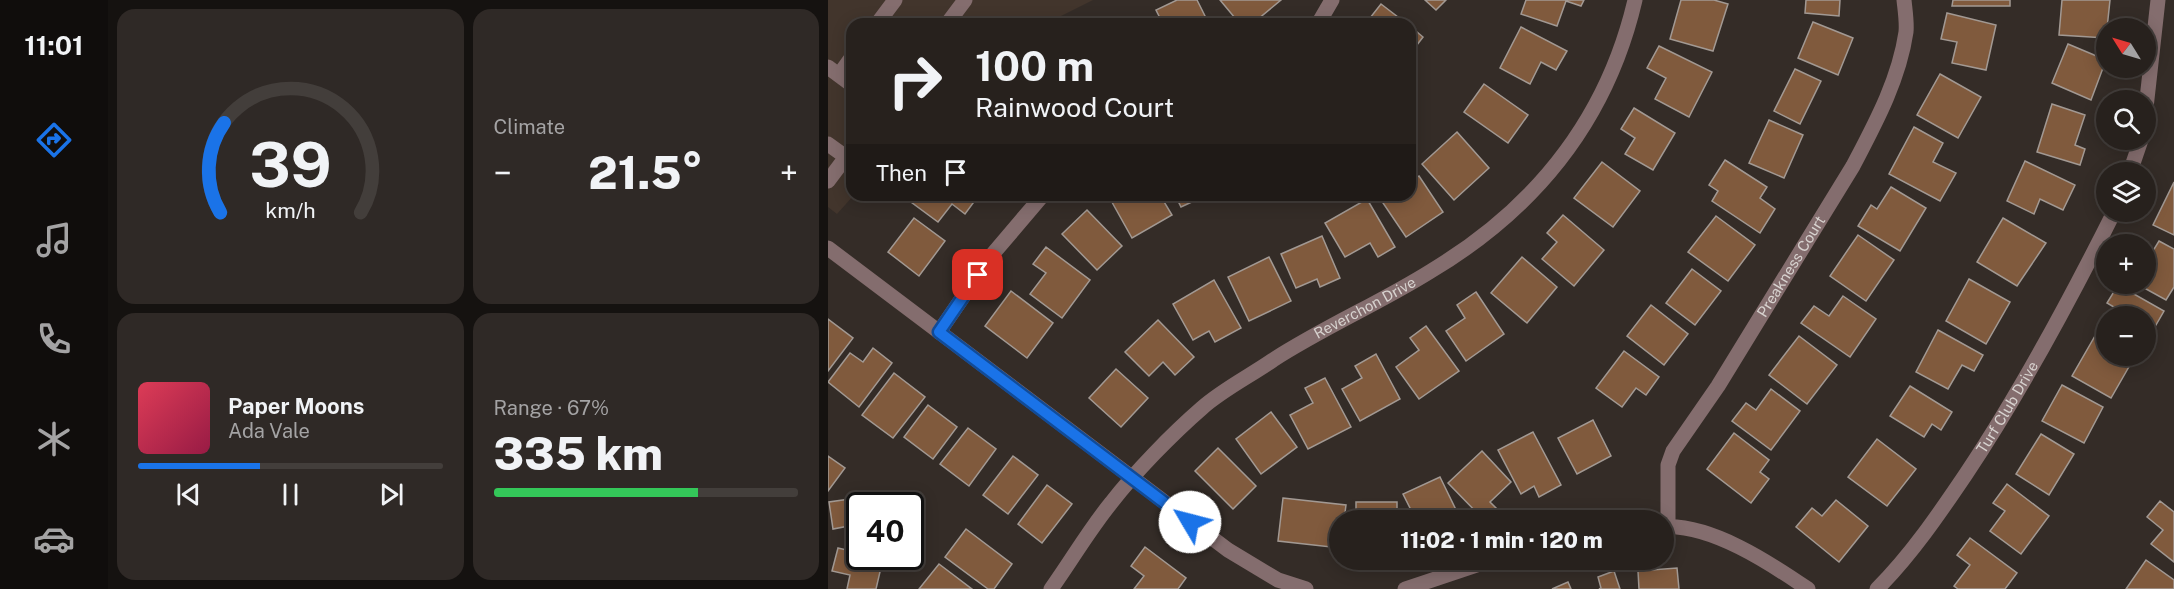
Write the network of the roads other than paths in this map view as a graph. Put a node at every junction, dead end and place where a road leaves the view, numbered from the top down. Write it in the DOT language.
graph roads {
  1 [pos="895,0"];
  2 [pos="965,0"];
  3 [pos="1332,0"];
  4 [pos="1635,0"];
  5 [pos="1904,0"];
  6 [pos="2158,0"];
  7 [pos="882,18"];
  8 [pos="951,18"];
  9 [pos="1322,18"];
  10 [pos="846,61"];
  11 [pos="833,71"];
  12 [pos="846,81"];
  13 [pos="2148,90"];
  14 [pos="828,144"];
  15 [pos="846,152"];
  16 [pos="846,157"];
  17 [pos="828,181"];
  18 [pos="1038,201"];
  19 [pos="2109,222"];
  20 [pos="828,248"];
  21 [pos="939,332"];
  22 [pos="1133,478"];
  23 [pos="1667,510"];
  24 [pos="1674,527"];
  25 [pos="1462,570"];
  26 [pos="1051,589"];
  27 [pos="1306,589"];
  28 [pos="1405,589"];
  29 [pos="1808,589"];
  30 [pos="1876,589"];
  1 -- 7 [label="street"];
  2 -- 8 [label="street"];
  3 -- 9 [label="street"];
  4 -- 22 [label="street, Reverchon Drive"];
  5 -- 23 [label="street, Preakness Court"];
  6 -- 13 [label="street"];
  10 -- 11 [label="street"];
  11 -- 12 [label="street"];
  14 -- 15 [label="street"];
  16 -- 17 [label="street"];
  18 -- 21 [label="street"];
  19 -- 30 [label="street, Turf Club Drive"];
  20 -- 21 [label="street"];
  21 -- 22 [label="street"];
  22 -- 26 [label="street, Reverchon Drive"];
  22 -- 27 [label="street"];
  24 -- 29 [label="street"];
  25 -- 28 [label="street"];
}
